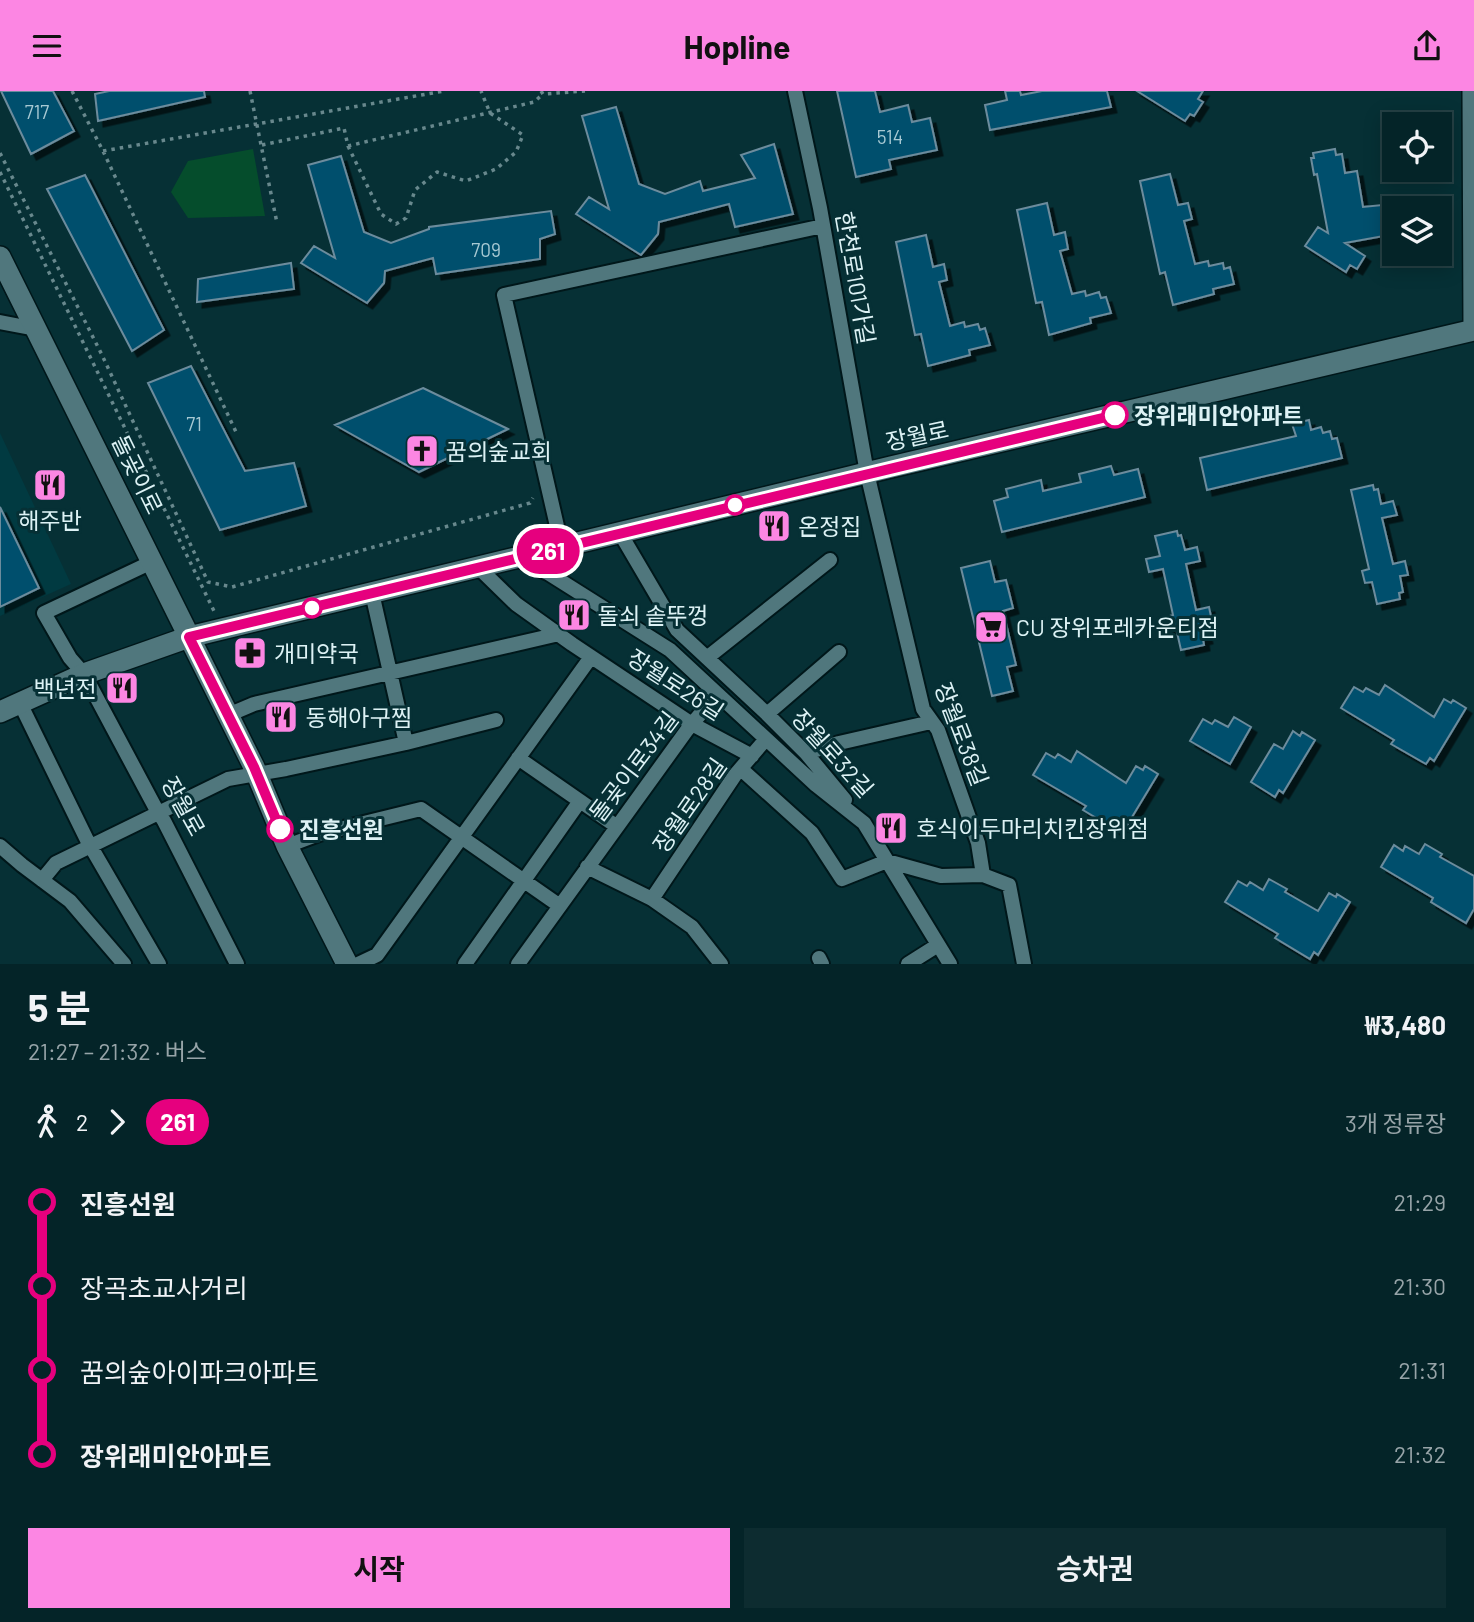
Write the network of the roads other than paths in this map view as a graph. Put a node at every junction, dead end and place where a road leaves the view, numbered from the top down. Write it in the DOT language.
graph roads {
  1 [pos="795,91"];
  2 [pos="1472,91"];
  3 [pos="823,226"];
  4 [pos="0,257"];
  5 [pos="0,322"];
  6 [pos="36,329"];
  7 [pos="1474,330"];
  8 [pos="867,473"];
  9 [pos="620,533"];
  10 [pos="562,548"];
  11 [pos="517,559"];
  12 [pos="830,560"];
  13 [pos="152,562"];
  14 [pos="479,568"];
  15 [pos="372,593"];
  16 [pos="559,634"];
  17 [pos="189,637"];
  18 [pos="839,652"];
  19 [pos="591,657"];
  20 [pos="708,657"];
  21 [pos="388,673"];
  22 [pos="85,674"];
  23 [pos="717,694"];
  24 [pos="20,703"];
  25 [pos="0,712"];
  26 [pos="767,714"];
  27 [pos="228,715"];
  28 [pos="496,720"];
  29 [pos="931,722"];
  30 [pos="692,724"];
  31 [pos="766,739"];
  32 [pos="406,743"];
  33 [pos="806,753"];
  34 [pos="752,756"];
  35 [pos="518,758"];
  36 [pos="741,769"];
  37 [pos="257,774"];
  38 [pos="580,801"];
  39 [pos="159,813"];
  40 [pos="864,823"];
  41 [pos="616,826"];
  42 [pos="461,838"];
  43 [pos="0,846"];
  44 [pos="92,846"];
  45 [pos="287,846"];
  46 [pos="887,861"];
  47 [pos="587,867"];
  48 [pos="983,875"];
  49 [pos="41,880"];
  50 [pos="524,882"];
  51 [pos="652,899"];
  52 [pos="560,906"];
  53 [pos="938,945"];
  54 [pos="156,963"];
  55 [pos="124,964"];
  56 [pos="237,964"];
  57 [pos="347,964"];
  58 [pos="358,964"];
  59 [pos="465,964"];
  60 [pos="518,964"];
  61 [pos="721,964"];
  62 [pos="908,964"];
  63 [pos="950,964"];
  64 [pos="1024,964"];
  1 -- 3 [label="street, 한천로101가길"];
  2 -- 7 [label="street"];
  3 -- 8 [label="street, 한천로101가길"];
  3 -- 10 [label="street"];
  4 -- 6 [label="street, 돌곶이로"];
  5 -- 6 [label="street"];
  6 -- 13 [label="street, 돌곶이로"];
  7 -- 8 [label="street, 장월로"];
  8 -- 9 [label="street, 장월로"];
  8 -- 29 [label="street, 장월로38길"];
  9 -- 10 [label="street, 장월로"];
  9 -- 20 [label="street, 장월로32길"];
  10 -- 11 [label="street, 장월로"];
  11 -- 14 [label="street, 장월로"];
  11 -- 23 [label="street"];
  12 -- 20 [label="street"];
  13 -- 17 [label="street, 돌곶이로"];
  13 -- 22 [label="street"];
  14 -- 15 [label="street, 장월로"];
  14 -- 16 [label="street, 장월로26길"];
  15 -- 17 [label="street, 장월로"];
  15 -- 21 [label="street"];
  16 -- 19 [label="street, 장월로26길"];
  16 -- 21 [label="street"];
  17 -- 22 [label="street, 장월로"];
  17 -- 27 [label="street, 돌곶이로"];
  18 -- 26 [label="street, 장월로32길"];
  19 -- 30 [label="street, 장월로26길"];
  19 -- 35 [label="street"];
  20 -- 26 [label="street, 장월로32길"];
  21 -- 27 [label="street"];
  21 -- 32 [label="street"];
  22 -- 24 [label="street, 장월로"];
  22 -- 39 [label="street, 장월로"];
  23 -- 30 [label="street, 돌곶이로34길"];
  23 -- 31 [label="street"];
  24 -- 25 [label="street, 장월로"];
  24 -- 44 [label="street"];
  26 -- 33 [label="street, 장월로32길"];
  27 -- 37 [label="street, 돌곶이로"];
  28 -- 32 [label="street"];
  29 -- 33 [label="street"];
  29 -- 48 [label="street, 장월로38길"];
  30 -- 34 [label="street, 장월로26길"];
  30 -- 41 [label="street, 돌곶이로34길"];
  31 -- 34 [label="street, 장월로28길"];
  31 -- 40 [label="street"];
  32 -- 37 [label="street"];
  33 -- 40 [label="street, 장월로32길"];
  34 -- 36 [label="street, 장월로28길"];
  35 -- 38 [label="street"];
  35 -- 42 [label="street"];
  36 -- 46 [label="street"];
  36 -- 51 [label="street, 장월로28길"];
  37 -- 39 [label="street"];
  37 -- 45 [label="street, 돌곶이로"];
  38 -- 41 [label="street"];
  38 -- 50 [label="street"];
  39 -- 44 [label="street"];
  39 -- 56 [label="street, 장월로"];
  40 -- 46 [label="street"];
  41 -- 47 [label="street, 돌곶이로34길"];
  42 -- 45 [label="street"];
  42 -- 50 [label="street"];
  42 -- 58 [label="street"];
  43 -- 49 [label="street"];
  44 -- 49 [label="street"];
  44 -- 54 [label="street"];
  45 -- 57 [label="street, 돌곶이로"];
  46 -- 48 [label="street"];
  46 -- 53 [label="street"];
  47 -- 51 [label="street"];
  47 -- 52 [label="street, 돌곶이로34길"];
  48 -- 64 [label="street"];
  49 -- 55 [label="street"];
  50 -- 52 [label="street"];
  50 -- 59 [label="street"];
  51 -- 61 [label="street"];
  52 -- 60 [label="street, 돌곶이로34길"];
  53 -- 62 [label="street"];
  53 -- 63 [label="street"];
}
